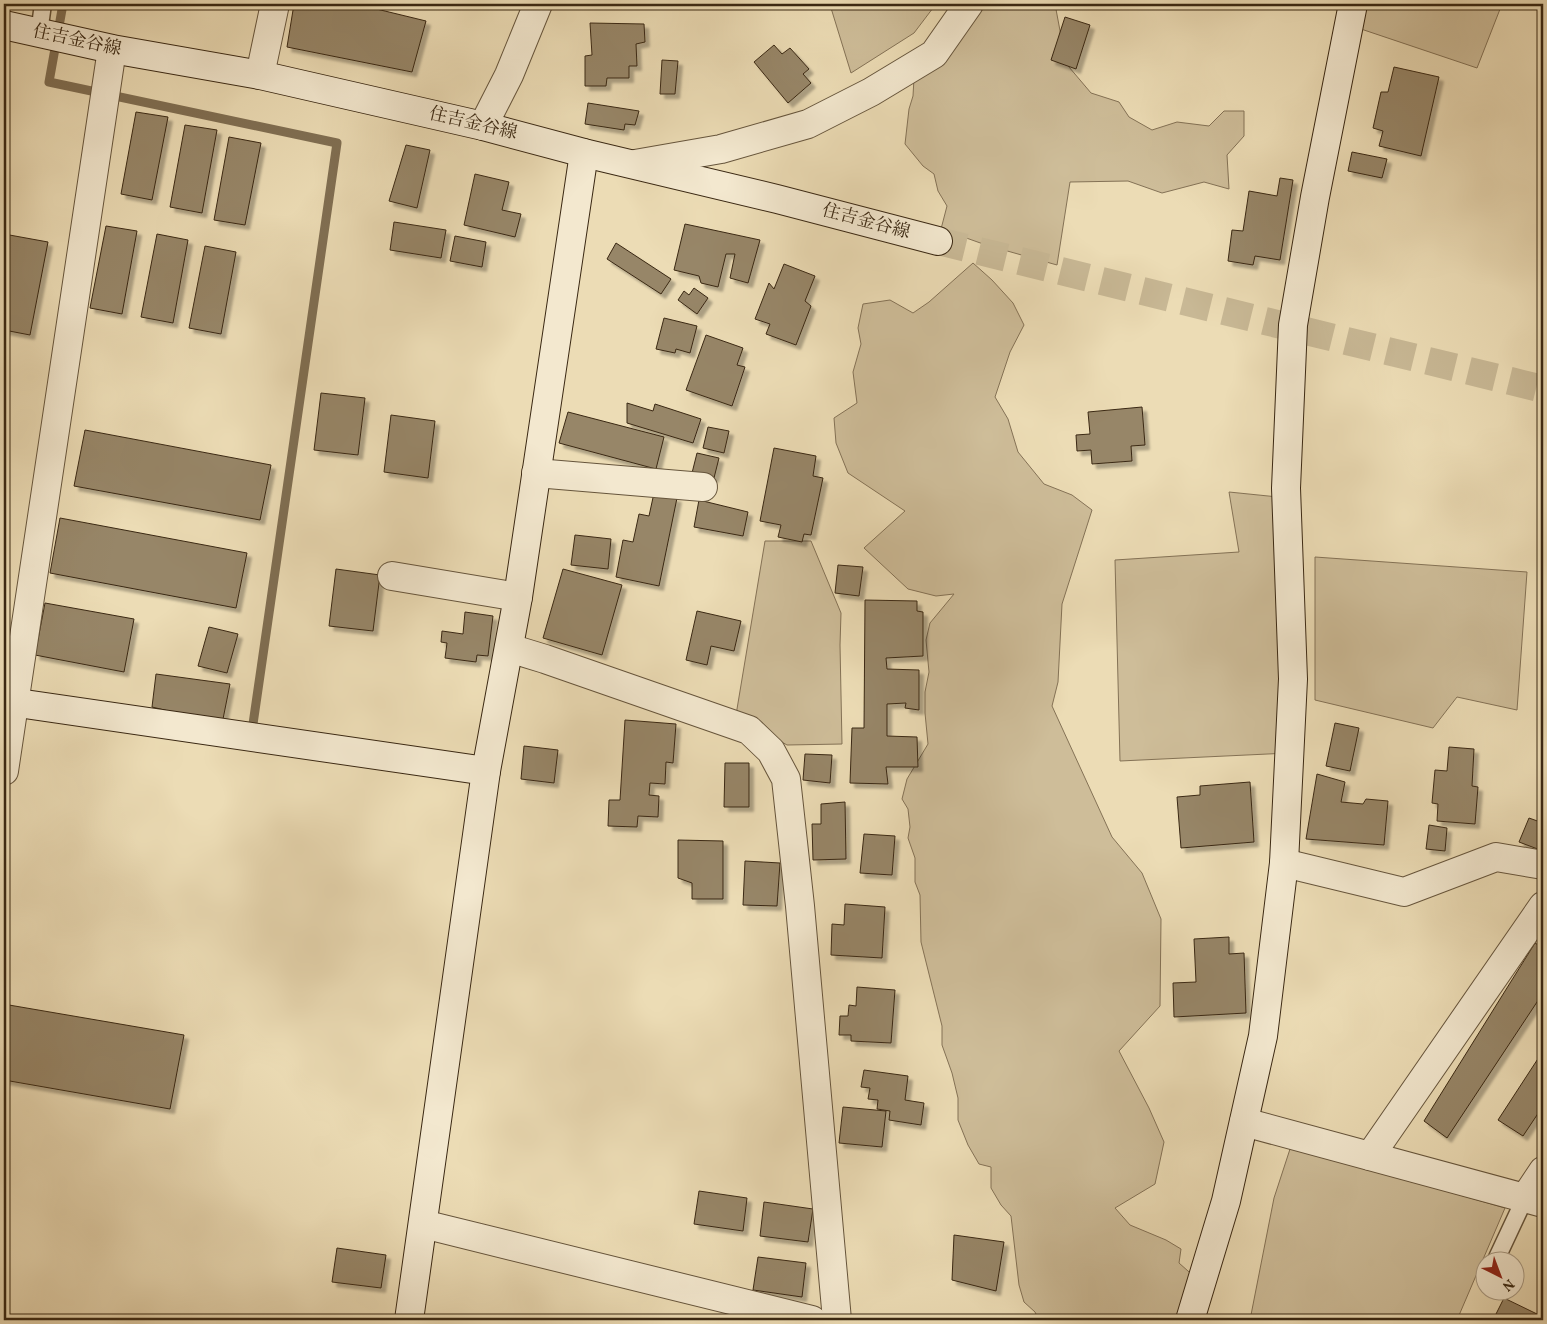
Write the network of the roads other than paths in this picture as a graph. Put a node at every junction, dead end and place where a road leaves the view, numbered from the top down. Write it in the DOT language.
graph roads {
  1 [pos="44,4"];
  2 [pos="275,4"];
  3 [pos="538,4"];
  4 [pos="969,4"];
  5 [pos="1353,4"];
  6 [pos="4,25"];
  7 [pos="39,33"];
  8 [pos="110,61"];
  9 [pos="260,76"];
  10 [pos="483,126"];
  11 [pos="584,153"];
  12 [pos="635,164"];
  13 [pos="938,241"];
  14 [pos="536,473"];
  15 [pos="703,488"];
  16 [pos="392,576"];
  17 [pos="518,597"];
  18 [pos="509,648"];
  19 [pos="9,702"];
  20 [pos="4,771"];
  21 [pos="486,771"];
  22 [pos="1284,863"];
  23 [pos="1543,865"];
  24 [pos="1543,906"];
  25 [pos="1244,1122"];
  26 [pos="1370,1156"];
  27 [pos="1543,1171"];
  28 [pos="1534,1201"];
  29 [pos="423,1224"];
  30 [pos="1501,1252"];
  31 [pos="409,1320"];
  32 [pos="812,1320"];
  33 [pos="837,1320"];
  34 [pos="1190,1320"];
  1 -- 7 [label="lane"];
  2 -- 9 [label="street"];
  3 -- 10 [label="street"];
  4 -- 12 [label="street"];
  5 -- 22 [label="street"];
  6 -- 7 [label="street, 住吉金谷線"];
  7 -- 8 [label="street, 住吉金谷線"];
  8 -- 9 [label="street, 住吉金谷線"];
  8 -- 19 [label="street"];
  9 -- 10 [label="street, 住吉金谷線"];
  10 -- 11 [label="street, 住吉金谷線"];
  11 -- 12 [label="street, 住吉金谷線"];
  11 -- 14 [label="street"];
  12 -- 13 [label="street, 住吉金谷線"];
  14 -- 15 [label="street"];
  14 -- 17 [label="street"];
  16 -- 17 [label="street"];
  17 -- 18 [label="street"];
  18 -- 21 [label="street"];
  18 -- 33 [label="street"];
  19 -- 20 [label="street"];
  19 -- 21 [label="street"];
  21 -- 29 [label="street"];
  22 -- 23 [label="street"];
  22 -- 25 [label="street"];
  24 -- 26 [label="street"];
  25 -- 26 [label="street"];
  25 -- 34 [label="street"];
  26 -- 28 [label="street"];
  27 -- 28 [label="street"];
  28 -- 30 [label="lane"];
  29 -- 31 [label="street"];
  29 -- 32 [label="street"];
}
